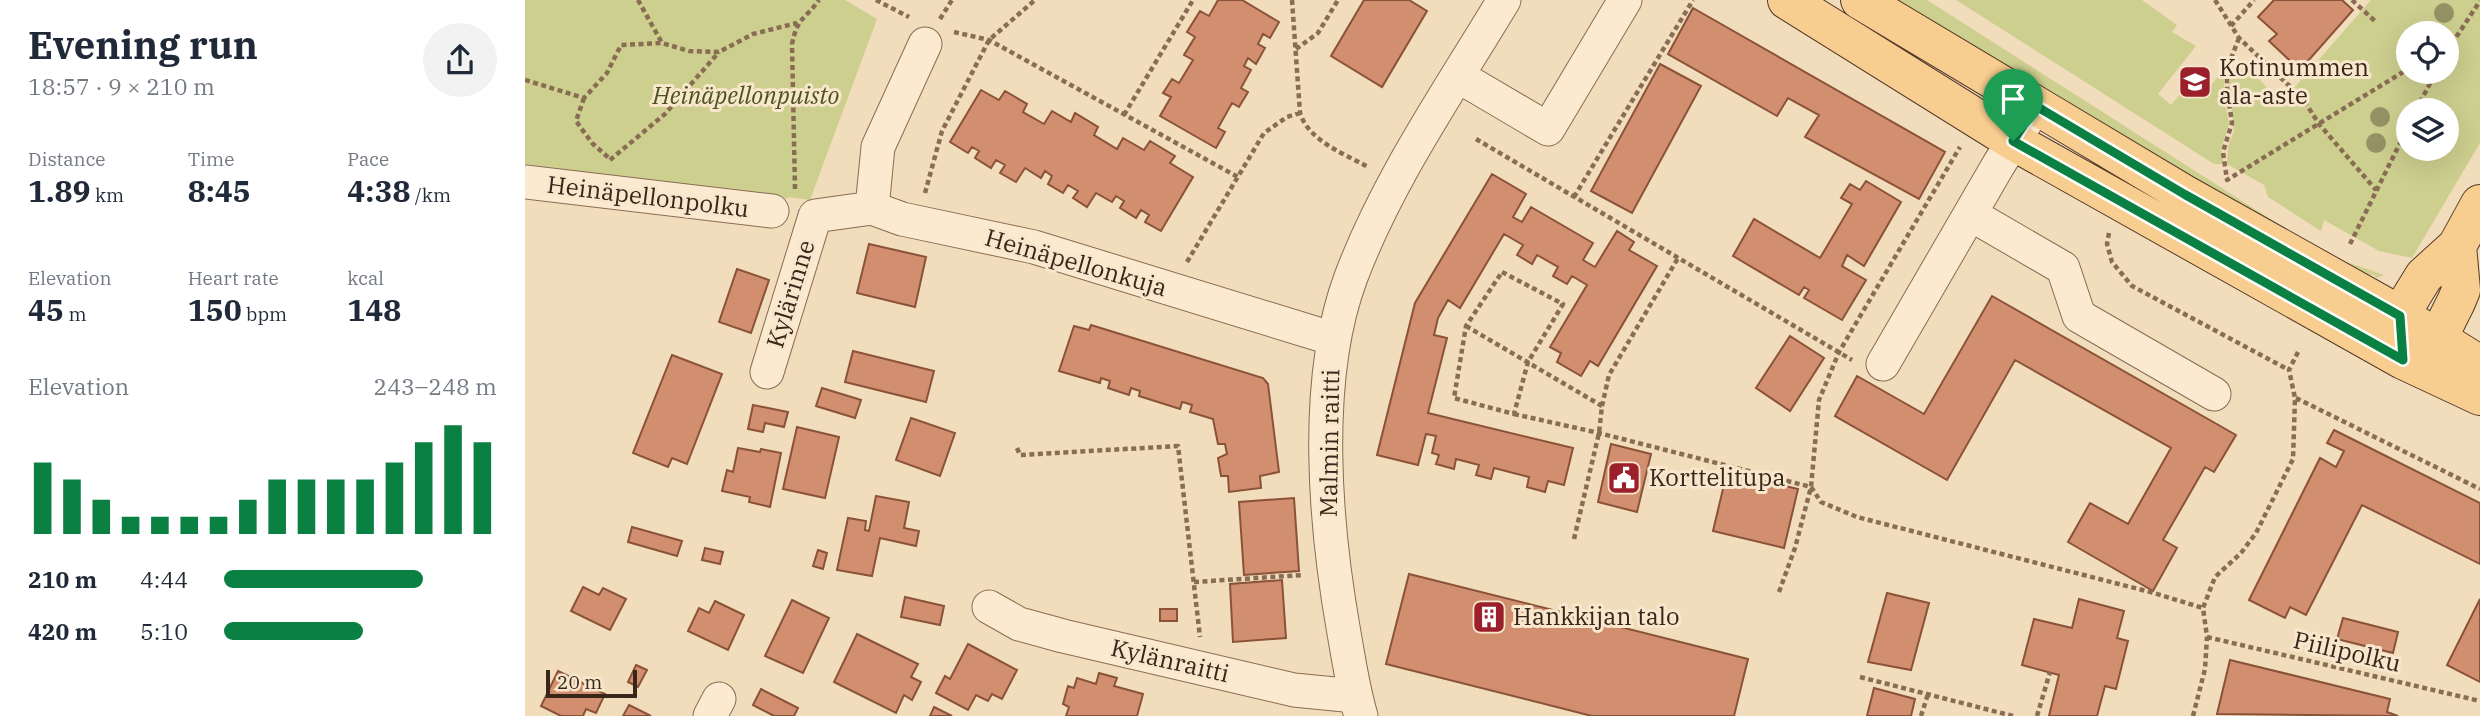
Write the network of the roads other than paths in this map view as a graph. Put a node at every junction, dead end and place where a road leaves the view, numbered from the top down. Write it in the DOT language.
graph roads {
  1 [pos="1504,0"];
  2 [pos="1625,0"];
  3 [pos="1787,0"];
  4 [pos="1860,0"];
  5 [pos="927,31"];
  6 [pos="1458,76"];
  7 [pos="2036,106"];
  8 [pos="2013,141"];
  9 [pos="525,182"];
  10 [pos="2480,204"];
  11 [pos="872,208"];
  12 [pos="794,209"];
  13 [pos="1970,214"];
  14 [pos="2457,246"];
  15 [pos="2400,316"];
  16 [pos="2438,338"];
  17 [pos="1334,339"];
  18 [pos="2403,360"];
  19 [pos="1883,364"];
  20 [pos="2480,365"];
  21 [pos="767,372"];
  22 [pos="2214,394"];
  23 [pos="2480,396"];
  24 [pos="989,607"];
  25 [pos="1358,706"];
  1 -- 6 [label="street, Malmin raitti"];
  2 -- 6 [label="street"];
  3 -- 8 [label="main road"];
  4 -- 7 [label="main road"];
  5 -- 11 [label="street"];
  6 -- 17 [label="street, Malmin raitti"];
  7 -- 8 [label="street"];
  7 -- 15 [label="main road"];
  8 -- 13 [label="street"];
  8 -- 18 [label="main road"];
  9 -- 12 [label="street, Heinäpellonpolku"];
  10 -- 14 [label="main road"];
  11 -- 12 [label="street, Heinäpellonkuja"];
  11 -- 17 [label="street, Heinäpellonkuja"];
  12 -- 21 [label="street, Kylärinne"];
  13 -- 19 [label="street"];
  13 -- 22 [label="street"];
  14 -- 15 [label="main road"];
  14 -- 16 [label="main road"];
  15 -- 16 [label="main road"];
  15 -- 18 [label="main road"];
  16 -- 18 [label="main road"];
  16 -- 20 [label="main road"];
  17 -- 25 [label="street, Malmin raitti"];
  18 -- 23 [label="main road"];
  24 -- 25 [label="street, Kylänraitti"];
}
